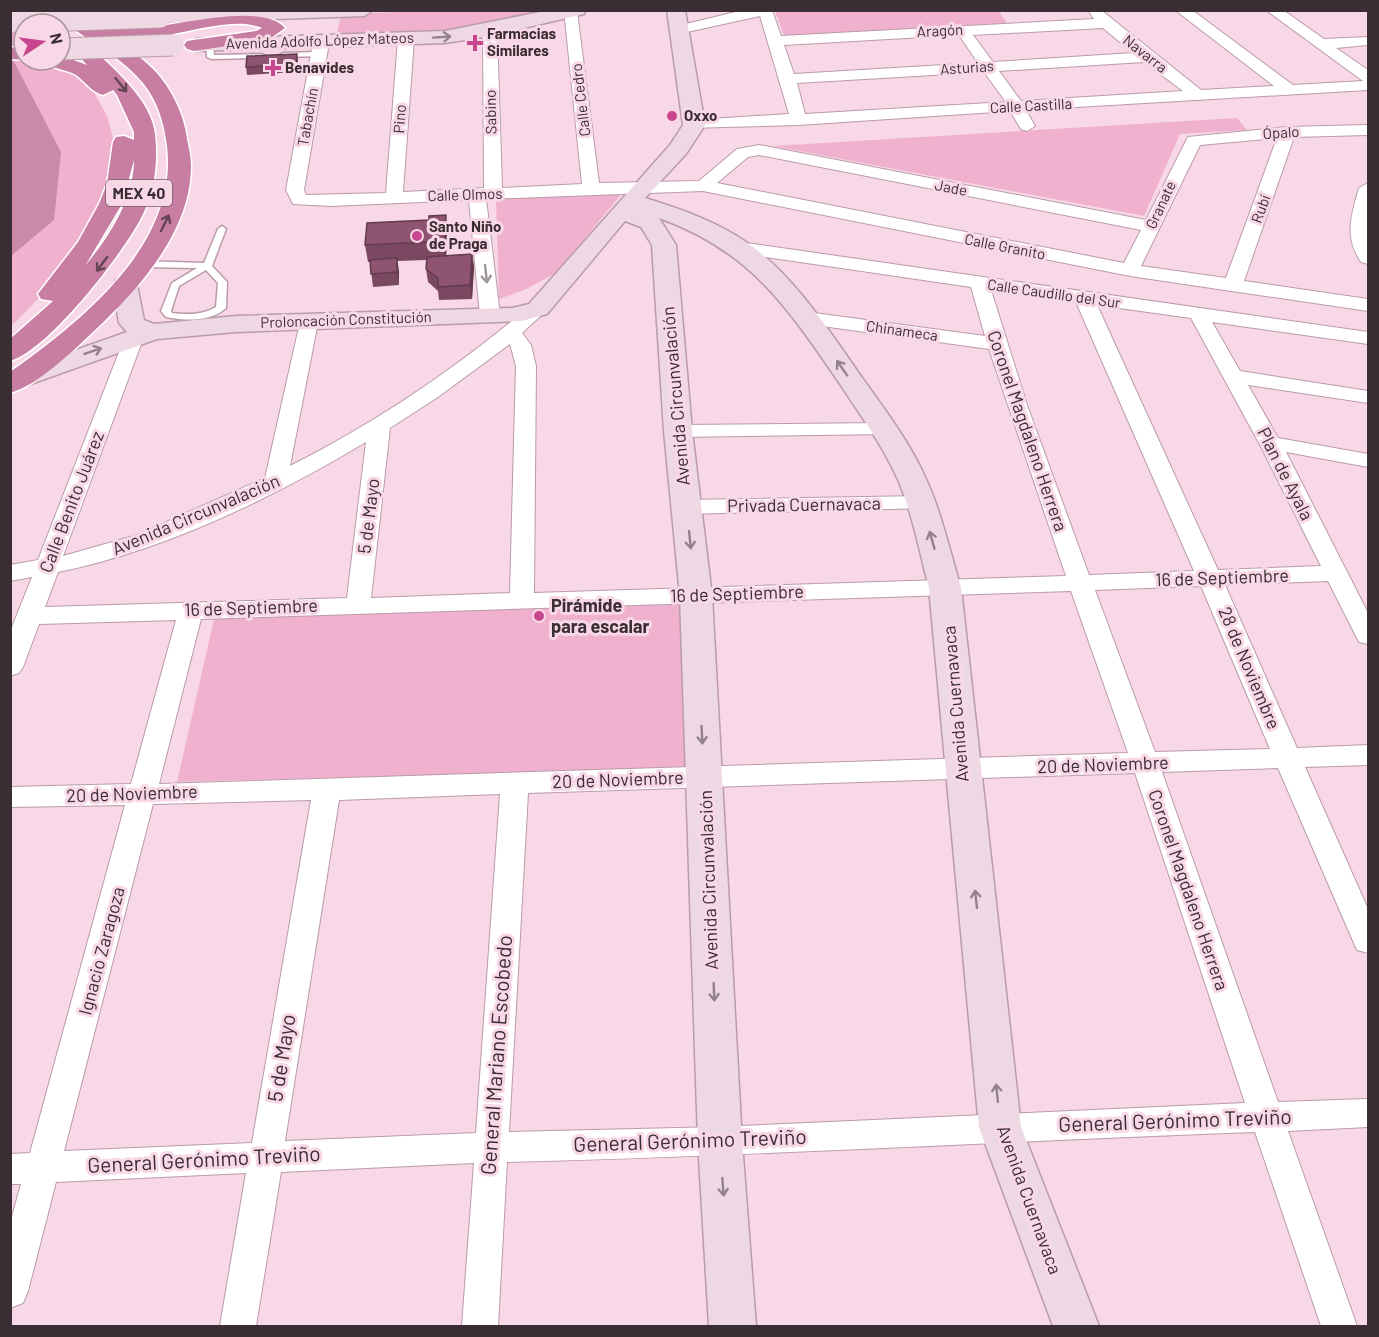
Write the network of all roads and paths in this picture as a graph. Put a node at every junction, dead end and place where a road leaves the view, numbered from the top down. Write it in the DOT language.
graph roads {
  1 [pos="201,10"];
  2 [pos="364,10"];
  3 [pos="765,10"];
  4 [pos="1093,10"];
  5 [pos="1182,10"];
  6 [pos="1273,10"];
  7 [pos="327,11"];
  8 [pos="574,11"];
  9 [pos="226,12"];
  10 [pos="270,13"];
  11 [pos="677,20"];
  12 [pos="10,22"];
  13 [pos="1105,22"];
  14 [pos="72,23"];
  15 [pos="72,27"];
  16 [pos="490,30"];
  17 [pos="963,30"];
  18 [pos="72,32"];
  19 [pos="406,39"];
  20 [pos="775,41"];
  21 [pos="1368,41"];
  22 [pos="1321,44"];
  23 [pos="202,45"];
  24 [pos="264,48"];
  25 [pos="320,48"];
  26 [pos="72,49"];
  27 [pos="1147,57"];
  28 [pos="72,66"];
  29 [pos="988,67"];
  30 [pos="1368,77"];
  31 [pos="788,78"];
  32 [pos="1368,85"];
  33 [pos="1290,90"];
  34 [pos="1199,96"];
  35 [pos="1017,107"];
  36 [pos="798,120"];
  37 [pos="694,125"];
  38 [pos="1027,126"];
  39 [pos="1368,130"];
  40 [pos="1287,132"];
  41 [pos="1194,141"];
  42 [pos="704,186"];
  43 [pos="1368,188"];
  44 [pos="591,189"];
  45 [pos="295,190"];
  46 [pos="485,194"];
  47 [pos="394,198"];
  48 [pos="632,200"];
  49 [pos="1365,208"];
  50 [pos="1151,227"];
  51 [pos="222,229"];
  52 [pos="729,242"];
  53 [pos="664,245"];
  54 [pos="1024,251"];
  55 [pos="1368,257"];
  56 [pos="141,264"];
  57 [pos="207,266"];
  58 [pos="1130,270"];
  59 [pos="564,281"];
  60 [pos="125,285"];
  61 [pos="993,285"];
  62 [pos="1233,285"];
  63 [pos="1084,298"];
  64 [pos="1368,305"];
  65 [pos="538,309"];
  66 [pos="490,312"];
  67 [pos="1198,314"];
  68 [pos="807,318"];
  69 [pos="308,322"];
  70 [pos="142,332"];
  71 [pos="512,333"];
  72 [pos="1368,338"];
  73 [pos="996,344"];
  74 [pos="16,349"];
  75 [pos="1231,376"];
  76 [pos="15,382"];
  77 [pos="1368,398"];
  78 [pos="379,427"];
  79 [pos="884,429"];
  80 [pos="678,431"];
  81 [pos="1270,443"];
  82 [pos="1368,460"];
  83 [pos="274,483"];
  84 [pos="922,503"];
  85 [pos="686,507"];
  86 [pos="48,566"];
  87 [pos="10,573"];
  88 [pos="1335,573"];
  89 [pos="1212,579"];
  90 [pos="1080,583"];
  91 [pos="945,588"];
  92 [pos="696,596"];
  93 [pos="522,600"];
  94 [pos="358,604"];
  95 [pos="191,610"];
  96 [pos="30,616"];
  97 [pos="1368,636"];
  98 [pos="10,667"];
  99 [pos="1368,755"];
  100 [pos="1287,757"];
  101 [pos="1146,764"];
  102 [pos="962,769"];
  103 [pos="704,777"];
  104 [pos="515,783"];
  105 [pos="327,790"];
  106 [pos="143,793"];
  107 [pos="10,797"];
  108 [pos="1368,941"];
  109 [pos="1368,1113"];
  110 [pos="1265,1118"];
  111 [pos="1000,1127"];
  112 [pos="720,1142"];
  113 [pos="490,1147"];
  114 [pos="266,1158"];
  115 [pos="45,1167"];
  116 [pos="10,1169"];
  117 [pos="10,1291"];
  118 [pos="238,1326"];
  119 [pos="480,1326"];
  120 [pos="733,1326"];
  121 [pos="1076,1326"];
  122 [pos="1339,1326"];
  1 -- 9 [label="highway"];
  2 -- 7 [label="street, Avenida Adolfo López Mateos"];
  3 -- 11 [label="street"];
  3 -- 20 [label="street"];
  4 -- 13 [label="street, Navarra"];
  5 -- 33 [label="street"];
  6 -- 22 [label="street"];
  7 -- 10 [label="street, Avenida Adolfo López Mateos"];
  7 -- 25 [label="street"];
  8 -- 16 [label="street, Avenida Adolfo López Mateos"];
  8 -- 44 [label="street, Calle Cedro"];
  9 -- 10 [label="street, Avenida Adolfo López Mateos"];
  9 -- 12 [label="street, Avenida Adolfo López Mateos, bridge"];
  10 -- 24 [label="street"];
  11 -- 37 [label="street"];
  13 -- 17 [label="street, Aragón"];
  13 -- 27 [label="street, Navarra"];
  14 -- 23 [label="highway"];
  56 -- 15 [label="highway, MEX 40, one-way"];
  19 -- 16 [label="street, Avenida Adolfo López Mateos, one-way"];
  16 -- 46 [label="street, Sabino"];
  17 -- 20 [label="street, Aragón"];
  17 -- 29 [label="street"];
  18 -- 74 [label="highway, MEX 40, one-way"];
  19 -- 25 [label="street, Avenida Adolfo López Mateos"];
  19 -- 47 [label="street, Pino"];
  20 -- 31 [label="street"];
  21 -- 22 [label="street"];
  22 -- 30 [label="street"];
  23 -- 24 [label="street, Avenida Adolfo López Mateos"];
  23 -- 26 [label="street, Avenida Adolfo López Mateos, bridge"];
  24 -- 25 [label="street, Avenida Adolfo López Mateos"];
  25 -- 45 [label="street, Tabachín"];
  27 -- 29 [label="street, Asturias"];
  27 -- 34 [label="street, Navarra"];
  28 -- 74 [label="highway"];
  29 -- 31 [label="street, Asturias"];
  29 -- 35 [label="street"];
  31 -- 36 [label="street"];
  32 -- 33 [label="street, Calle Castilla"];
  33 -- 34 [label="street, Calle Castilla"];
  34 -- 35 [label="street, Calle Castilla"];
  35 -- 36 [label="street, Calle Castilla"];
  35 -- 38 [label="street"];
  36 -- 37 [label="street, Calle Castilla"];
  37 -- 48 [label="street, Avenida Circunvalación"];
  39 -- 40 [label="street, Ópalo"];
  40 -- 41 [label="street, Ópalo"];
  40 -- 62 [label="street, Rubí"];
  41 -- 50 [label="street, Granate"];
  42 -- 48 [label="street, Calle Granito"];
  42 -- 50 [label="street, Jade"];
  42 -- 54 [label="street, Calle Granito"];
  43 -- 49 [label="street"];
  44 -- 46 [label="street, Calle Olmos"];
  44 -- 48 [label="street, Calle Olmos"];
  45 -- 47 [label="street, Calle Olmos"];
  46 -- 47 [label="street, Calle Olmos"];
  46 -- 66 [label="street, Sabino, one-way"];
  48 -- 52 [label="street, Avenida Cuernavaca"];
  48 -- 53 [label="street"];
  48 -- 59 [label="street, Avenida Circunvalación"];
  49 -- 55 [label="street"];
  50 -- 58 [label="street, Granate"];
  51 -- 57 [label="lane"];
  52 -- 53 [label="street"];
  52 -- 61 [label="street, Calle Caudillo del Sur"];
  52 -- 68 [label="street, Avenida Cuernavaca"];
  53 -- 80 [label="street, Avenida Circunvalación"];
  54 -- 58 [label="street, Calle Granito"];
  54 -- 61 [label="street"];
  56 -- 57 [label="lane"];
  56 -- 60 [label="highway, MEX 40"];
  57 -- 57 [label="lane"];
  58 -- 62 [label="street, Calle Granito"];
  59 -- 65 [label="street, Avenida Circunvalación"];
  59 -- 66 [label="street, Proloncación Constitución"];
  60 -- 70 [label="street"];
  60 -- 76 [label="highway, MEX 40"];
  61 -- 63 [label="street, Calle Caudillo del Sur"];
  61 -- 73 [label="street, Coronel Magdaleno Herrera"];
  62 -- 64 [label="street, Calle Granito"];
  63 -- 67 [label="street, Calle Caudillo del Sur"];
  63 -- 89 [label="street, 28 de Noviembre"];
  65 -- 66 [label="street, Proloncación Constitución"];
  65 -- 71 [label="street, Avenida Circunvalación"];
  66 -- 69 [label="street, Proloncación Constitución"];
  67 -- 72 [label="street, Calle Caudillo del Sur"];
  67 -- 75 [label="street, Plan de Ayala"];
  68 -- 73 [label="street, Chinameca"];
  79 -- 68 [label="street, Avenida Cuernavaca, one-way"];
  69 -- 70 [label="street, Proloncación Constitución"];
  69 -- 83 [label="street"];
  76 -- 70 [label="street, Proloncación Constitución, one-way"];
  70 -- 86 [label="street, Calle Benito Juárez"];
  71 -- 78 [label="street, Avenida Circunvalación"];
  71 -- 93 [label="street"];
  73 -- 90 [label="street, Coronel Magdaleno Herrera"];
  75 -- 77 [label="street"];
  75 -- 81 [label="street, Plan de Ayala"];
  78 -- 83 [label="street, Avenida Circunvalación"];
  78 -- 94 [label="street, 5 de Mayo"];
  79 -- 80 [label="street"];
  79 -- 84 [label="street, Avenida Cuernavaca"];
  80 -- 85 [label="street, Avenida Circunvalación"];
  81 -- 82 [label="street"];
  81 -- 88 [label="street, Plan de Ayala"];
  83 -- 86 [label="street, Avenida Circunvalación"];
  84 -- 85 [label="street, Privada Cuernavaca"];
  91 -- 84 [label="street, Avenida Cuernavaca, one-way"];
  85 -- 92 [label="street, Avenida Circunvalación, one-way"];
  86 -- 87 [label="street, Avenida Circunvalación"];
  86 -- 96 [label="street, Calle Benito Juárez"];
  88 -- 89 [label="street, 16 de Septiembre"];
  88 -- 97 [label="street, Plan de Ayala"];
  89 -- 90 [label="street, 16 de Septiembre"];
  89 -- 100 [label="street, 28 de Noviembre"];
  90 -- 91 [label="street, 16 de Septiembre"];
  90 -- 101 [label="street, Coronel Magdaleno Herrera"];
  91 -- 92 [label="street, 16 de Septiembre"];
  91 -- 102 [label="street, Avenida Cuernavaca"];
  92 -- 93 [label="street, 16 de Septiembre"];
  92 -- 103 [label="street, Avenida Circunvalación, one-way"];
  93 -- 94 [label="street, 16 de Septiembre"];
  94 -- 95 [label="street, 16 de Septiembre"];
  95 -- 96 [label="street, 16 de Septiembre"];
  95 -- 106 [label="street, Ignacio Zaragoza"];
  96 -- 98 [label="street, Calle Benito Juárez"];
  99 -- 100 [label="street, 20 de Noviembre"];
  100 -- 101 [label="street, 20 de Noviembre"];
  100 -- 108 [label="street, 28 de Noviembre"];
  101 -- 102 [label="street, 20 de Noviembre"];
  101 -- 110 [label="street, Coronel Magdaleno Herrera"];
  102 -- 103 [label="street, 20 de Noviembre"];
  111 -- 102 [label="street, Avenida Cuernavaca, one-way"];
  103 -- 104 [label="street, 20 de Noviembre"];
  103 -- 112 [label="street, Avenida Circunvalación, one-way"];
  104 -- 105 [label="street, 20 de Noviembre"];
  104 -- 113 [label="street, General Mariano Escobedo"];
  105 -- 106 [label="street, 20 de Noviembre"];
  105 -- 114 [label="street, 5 de Mayo"];
  106 -- 107 [label="street, 20 de Noviembre"];
  106 -- 115 [label="street, Ignacio Zaragoza"];
  109 -- 110 [label="street, General Gerónimo Treviño"];
  110 -- 111 [label="street, General Gerónimo Treviño"];
  110 -- 122 [label="street, Coronel Magdaleno Herrera"];
  111 -- 112 [label="street, General Gerónimo Treviño"];
  111 -- 121 [label="street, Avenida Cuernavaca"];
  112 -- 113 [label="street, General Gerónimo Treviño"];
  112 -- 120 [label="street, Avenida Circunvalación, one-way"];
  113 -- 114 [label="street, General Gerónimo Treviño"];
  113 -- 119 [label="street, General Mariano Escobedo"];
  114 -- 115 [label="street, General Gerónimo Treviño"];
  114 -- 118 [label="street, 5 de Mayo"];
  115 -- 116 [label="street, General Gerónimo Treviño"];
  115 -- 117 [label="street, Ignacio Zaragoza"];
}
